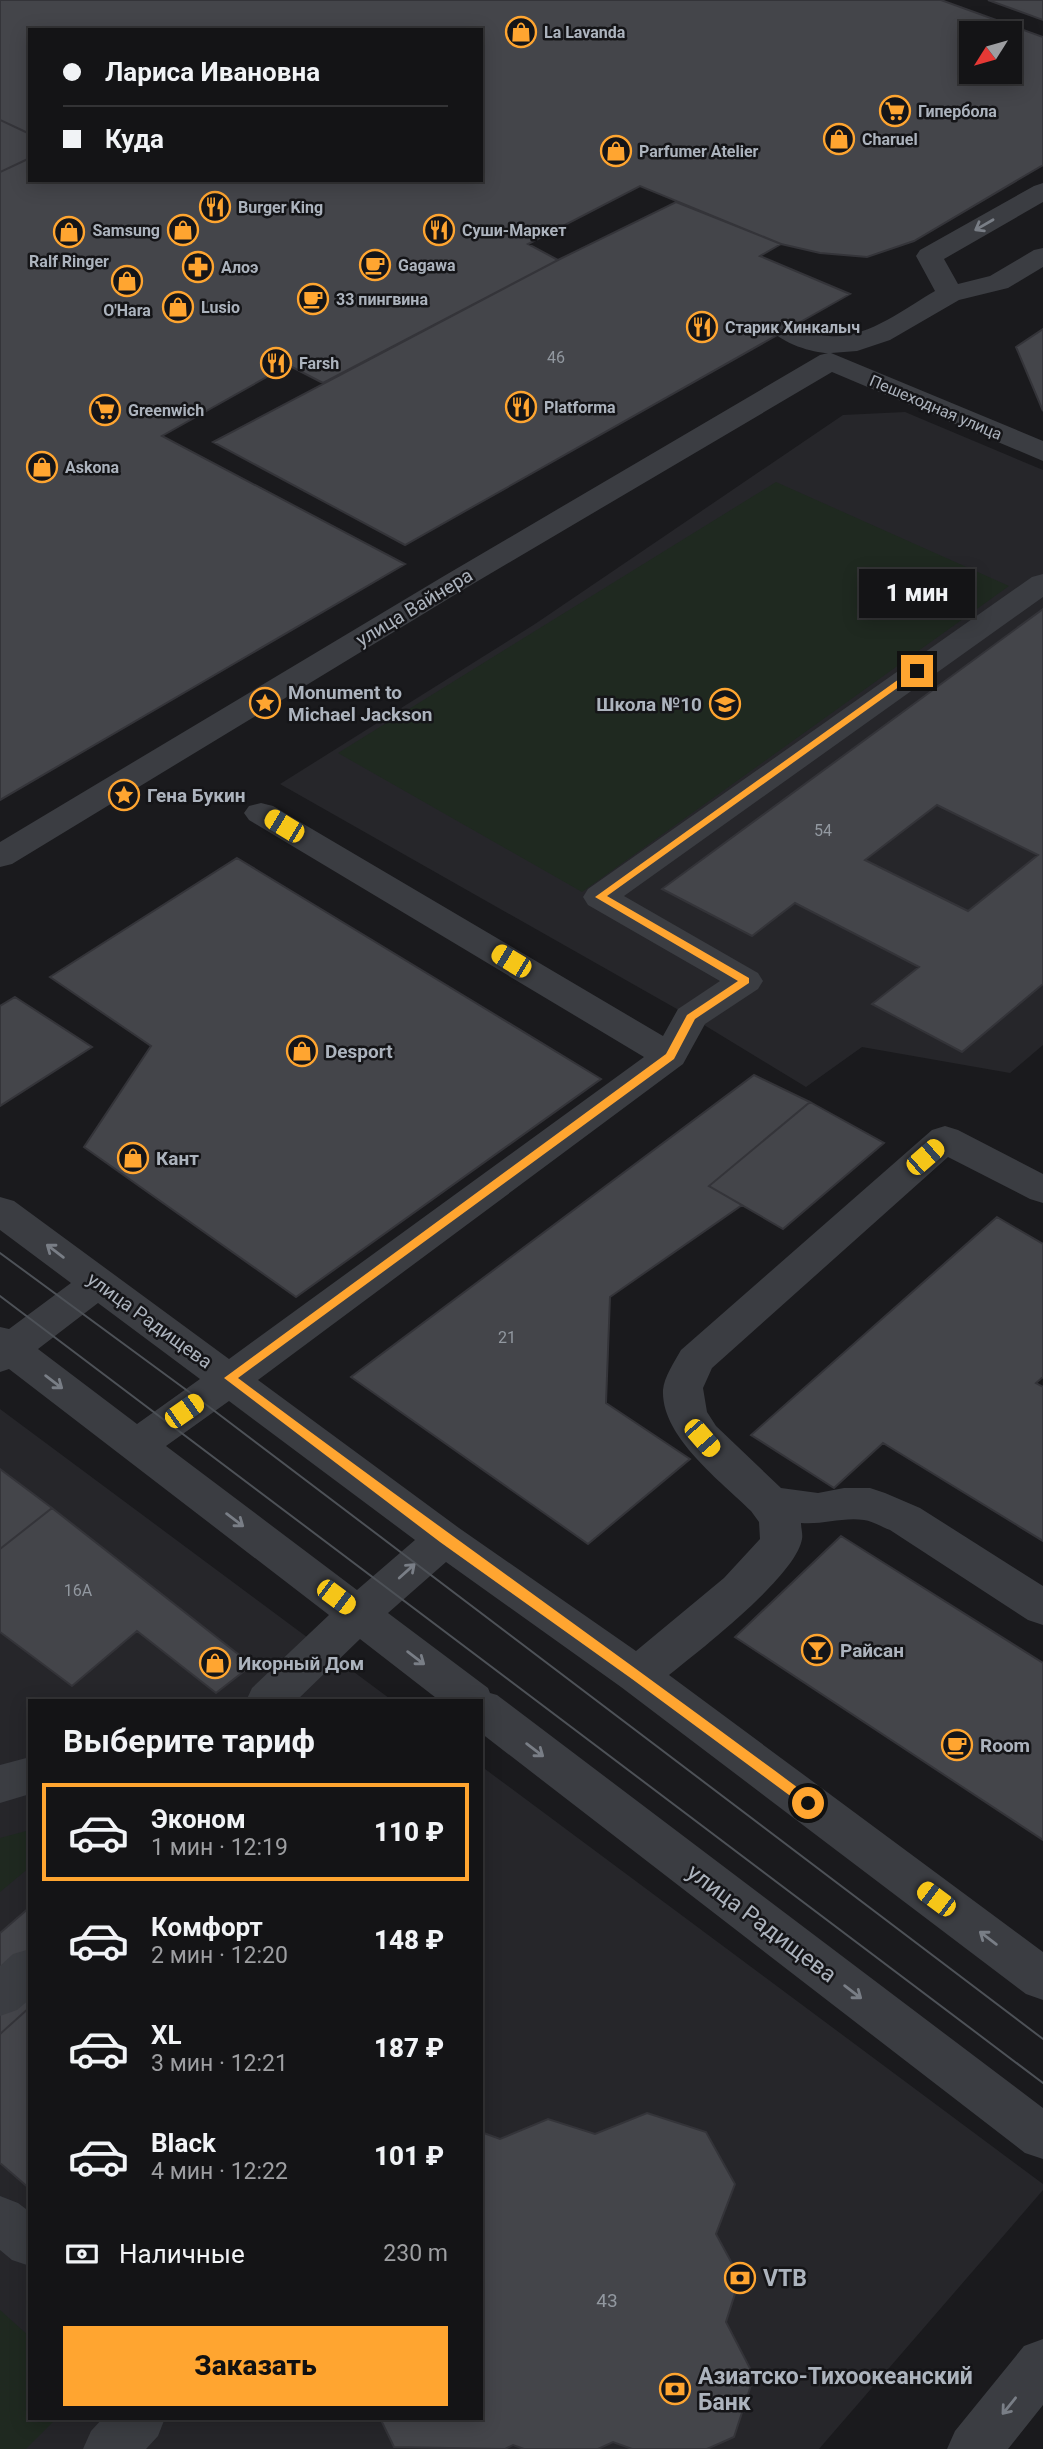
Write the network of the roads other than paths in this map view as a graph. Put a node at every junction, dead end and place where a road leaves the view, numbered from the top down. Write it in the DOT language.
graph roads {
  1 [pos="1043,191"];
  2 [pos="1043,234"];
  3 [pos="1009,254"];
  4 [pos="1043,256"];
  5 [pos="950,294"];
  6 [pos="786,330"];
  7 [pos="830,361"];
  8 [pos="1043,452"];
  9 [pos="1043,583"];
  10 [pos="261,813"];
  11 [pos="0,857"];
  12 [pos="670,1056"];
  13 [pos="1043,1190"];
  14 [pos="0,1210"];
  15 [pos="98,1283"];
  16 [pos="4,1349"];
  17 [pos="230,1378"];
  18 [pos="137,1445"];
  19 [pos="770,1503"];
  20 [pos="444,1539"];
  21 [pos="1043,1608"];
  22 [pos="358,1614"];
  23 [pos="637,1675"];
  24 [pos="270,1699"];
  25 [pos="469,1699"];
  26 [pos="483,1710"];
  27 [pos="28,1776"];
  28 [pos="0,1784"];
  29 [pos="28,1971"];
  30 [pos="1043,1979"];
  31 [pos="0,1995"];
  32 [pos="1043,2137"];
  33 [pos="0,2219"];
  34 [pos="28,2241"];
  35 [pos="1043,2364"];
  36 [pos="137,2420"];
  37 [pos="110,2449"];
  38 [pos="974,2449"];
  1 -- 5 [label="street, one-way"];
  2 -- 3 [label="street"];
  4 -- 5 [label="street"];
  5 -- 6 [label="street"];
  7 -- 8 [label="street, Пешеходная улица"];
  7 -- 11 [label="street, улица Вайнера"];
  9 -- 12 [label="street"];
  10 -- 12 [label="street"];
  12 -- 17 [label="street"];
  13 -- 19 [label="street"];
  15 -- 14 [label="street, улица Радищева, one-way"];
  15 -- 16 [label="street"];
  15 -- 17 [label="street, улица Радищева"];
  16 -- 18 [label="street, one-way"];
  17 -- 18 [label="street"];
  17 -- 20 [label="street, улица Радищева"];
  18 -- 22 [label="street, one-way"];
  19 -- 21 [label="street"];
  19 -- 23 [label="street"];
  22 -- 20 [label="street, one-way"];
  20 -- 23 [label="street, улица Радищева"];
  22 -- 24 [label="street"];
  22 -- 25 [label="street, one-way"];
  30 -- 23 [label="street, улица Радищева, one-way"];
  26 -- 32 [label="street, улица Радищева, one-way"];
  27 -- 28 [label="street"];
  29 -- 31 [label="street"];
  33 -- 34 [label="street"];
  35 -- 38 [label="street, one-way"];
  36 -- 37 [label="street"];
}
